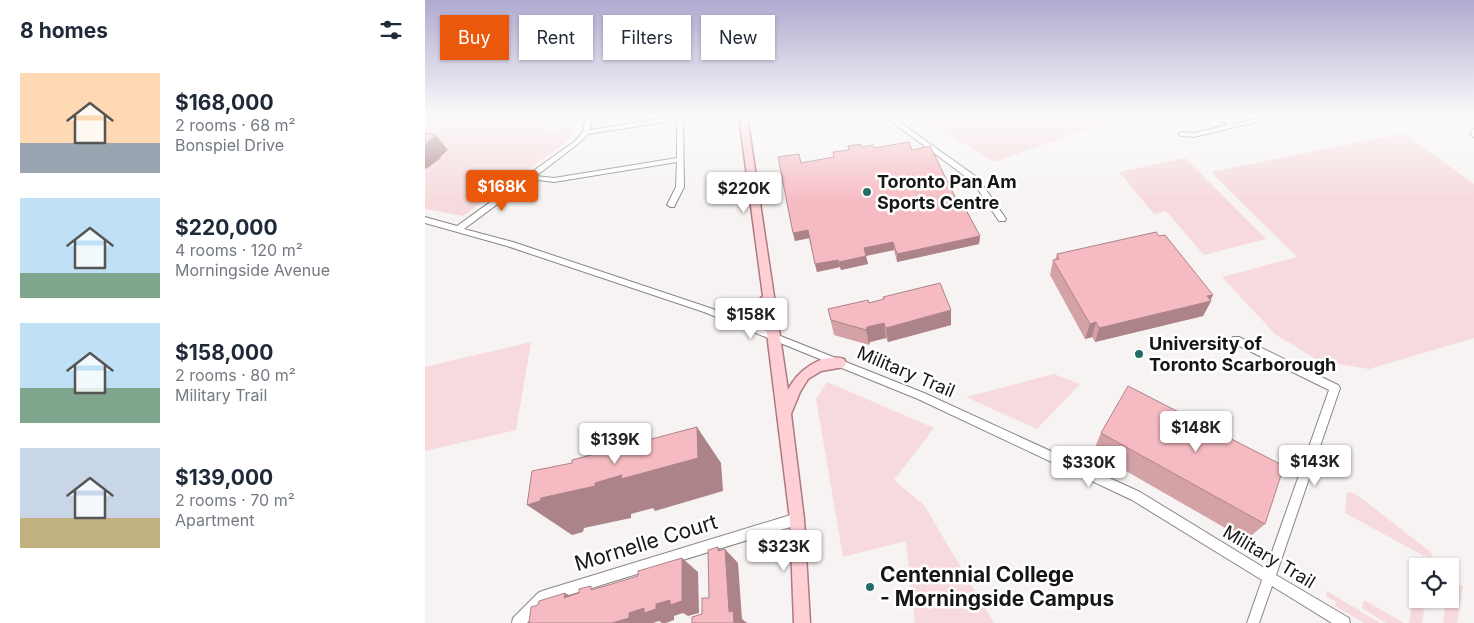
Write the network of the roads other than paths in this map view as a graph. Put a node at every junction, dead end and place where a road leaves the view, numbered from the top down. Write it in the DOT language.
graph roads {
  1 [pos="573,145"];
  2 [pos="680,145"];
  3 [pos="747,145"];
  4 [pos="927,145"];
  5 [pos="680,159"];
  6 [pos="530,177"];
  7 [pos="671,205"];
  8 [pos="1002,219"];
  9 [pos="425,220"];
  10 [pos="460,228"];
  11 [pos="768,298"];
  12 [pos="736,321"];
  13 [pos="775,338"];
  14 [pos="1236,340"];
  15 [pos="840,363"];
  16 [pos="785,415"];
  17 [pos="797,519"];
  18 [pos="1268,576"];
  19 [pos="518,623"];
  20 [pos="802,623"];
  21 [pos="1253,623"];
  22 [pos="1345,623"];
  1 -- 6 [label="street"];
  2 -- 5 [label="street"];
  3 -- 11 [label="main road"];
  4 -- 8 [label="street"];
  5 -- 6 [label="street"];
  5 -- 7 [label="street"];
  6 -- 10 [label="street"];
  9 -- 10 [label="street, Military Trail"];
  10 -- 12 [label="street, Military Trail"];
  11 -- 12 [label="main road"];
  11 -- 13 [label="main road"];
  12 -- 13 [label="street, Military Trail"];
  13 -- 15 [label="street, Military Trail"];
  13 -- 16 [label="main road"];
  14 -- 18 [label="street"];
  15 -- 16 [label="main road"];
  15 -- 18 [label="street, Military Trail"];
  16 -- 17 [label="main road"];
  17 -- 19 [label="street, Mornelle Court"];
  17 -- 20 [label="main road"];
  18 -- 21 [label="street"];
  18 -- 22 [label="street, Military Trail"];
}
